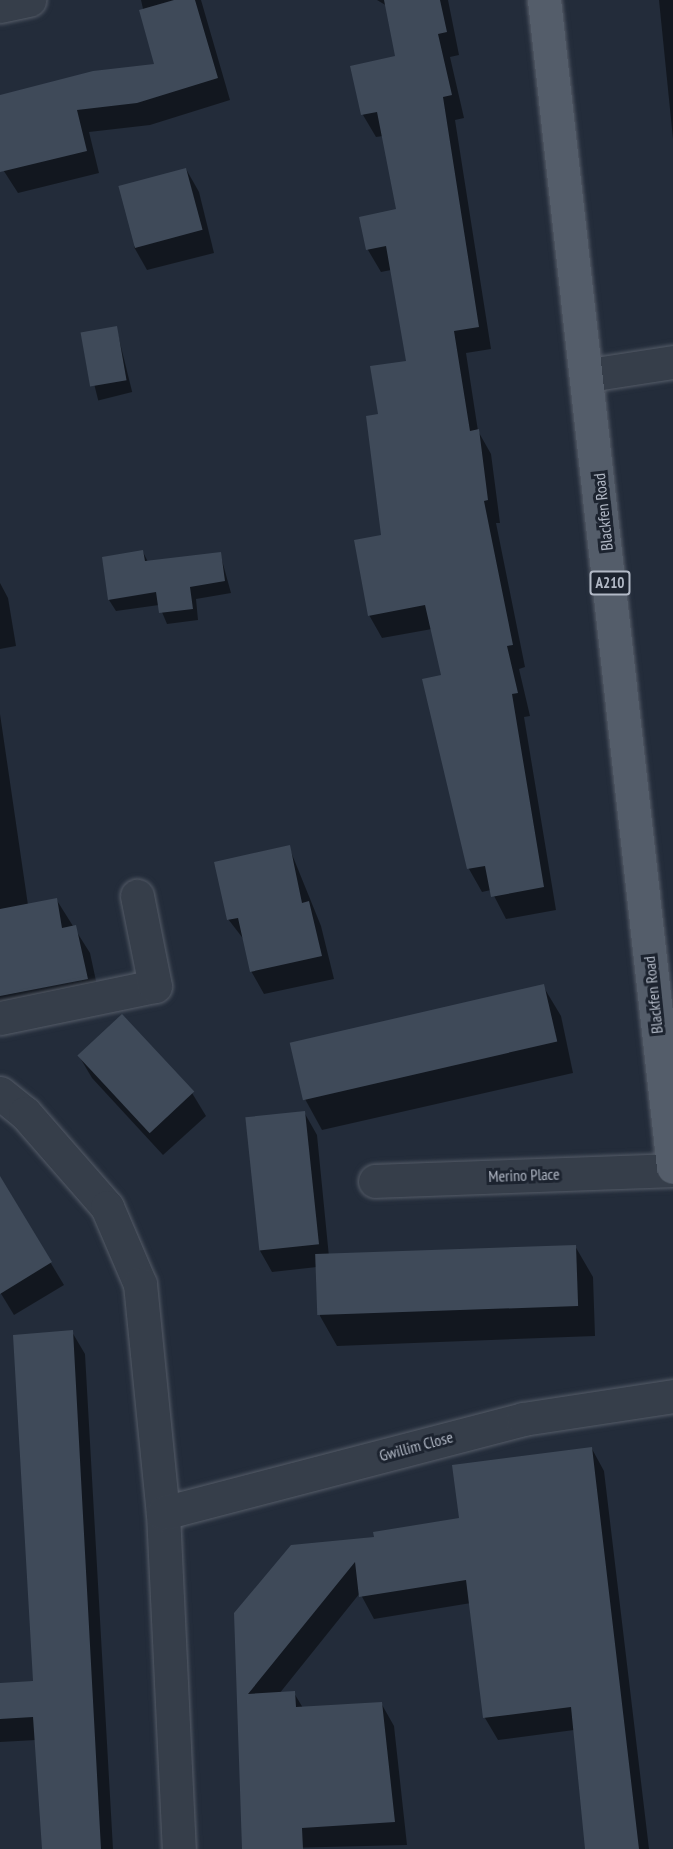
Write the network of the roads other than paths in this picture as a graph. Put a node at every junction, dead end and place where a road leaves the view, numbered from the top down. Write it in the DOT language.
graph roads {
  1 [pos="29,0"];
  2 [pos="544,0"];
  3 [pos="0,6"];
  4 [pos="673,362"];
  5 [pos="589,375"];
  6 [pos="137,896"];
  7 [pos="0,1018"];
  8 [pos="664,1018"];
  9 [pos="0,1093"];
  10 [pos="673,1169"];
  11 [pos="375,1181"];
  12 [pos="673,1396"];
  13 [pos="163,1513"];
  14 [pos="179,1849"];
  1 -- 3 [label="street"];
  2 -- 5 [label="main road, Blackfen Road / A210"];
  4 -- 5 [label="street"];
  5 -- 8 [label="main road, Blackfen Road / A210"];
  6 -- 7 [label="street"];
  8 -- 10 [label="main road, Blackfen Road / A210"];
  9 -- 13 [label="street"];
  10 -- 11 [label="street, Merino Place"];
  12 -- 13 [label="street, Gwillim Close"];
  13 -- 14 [label="street"];
}
